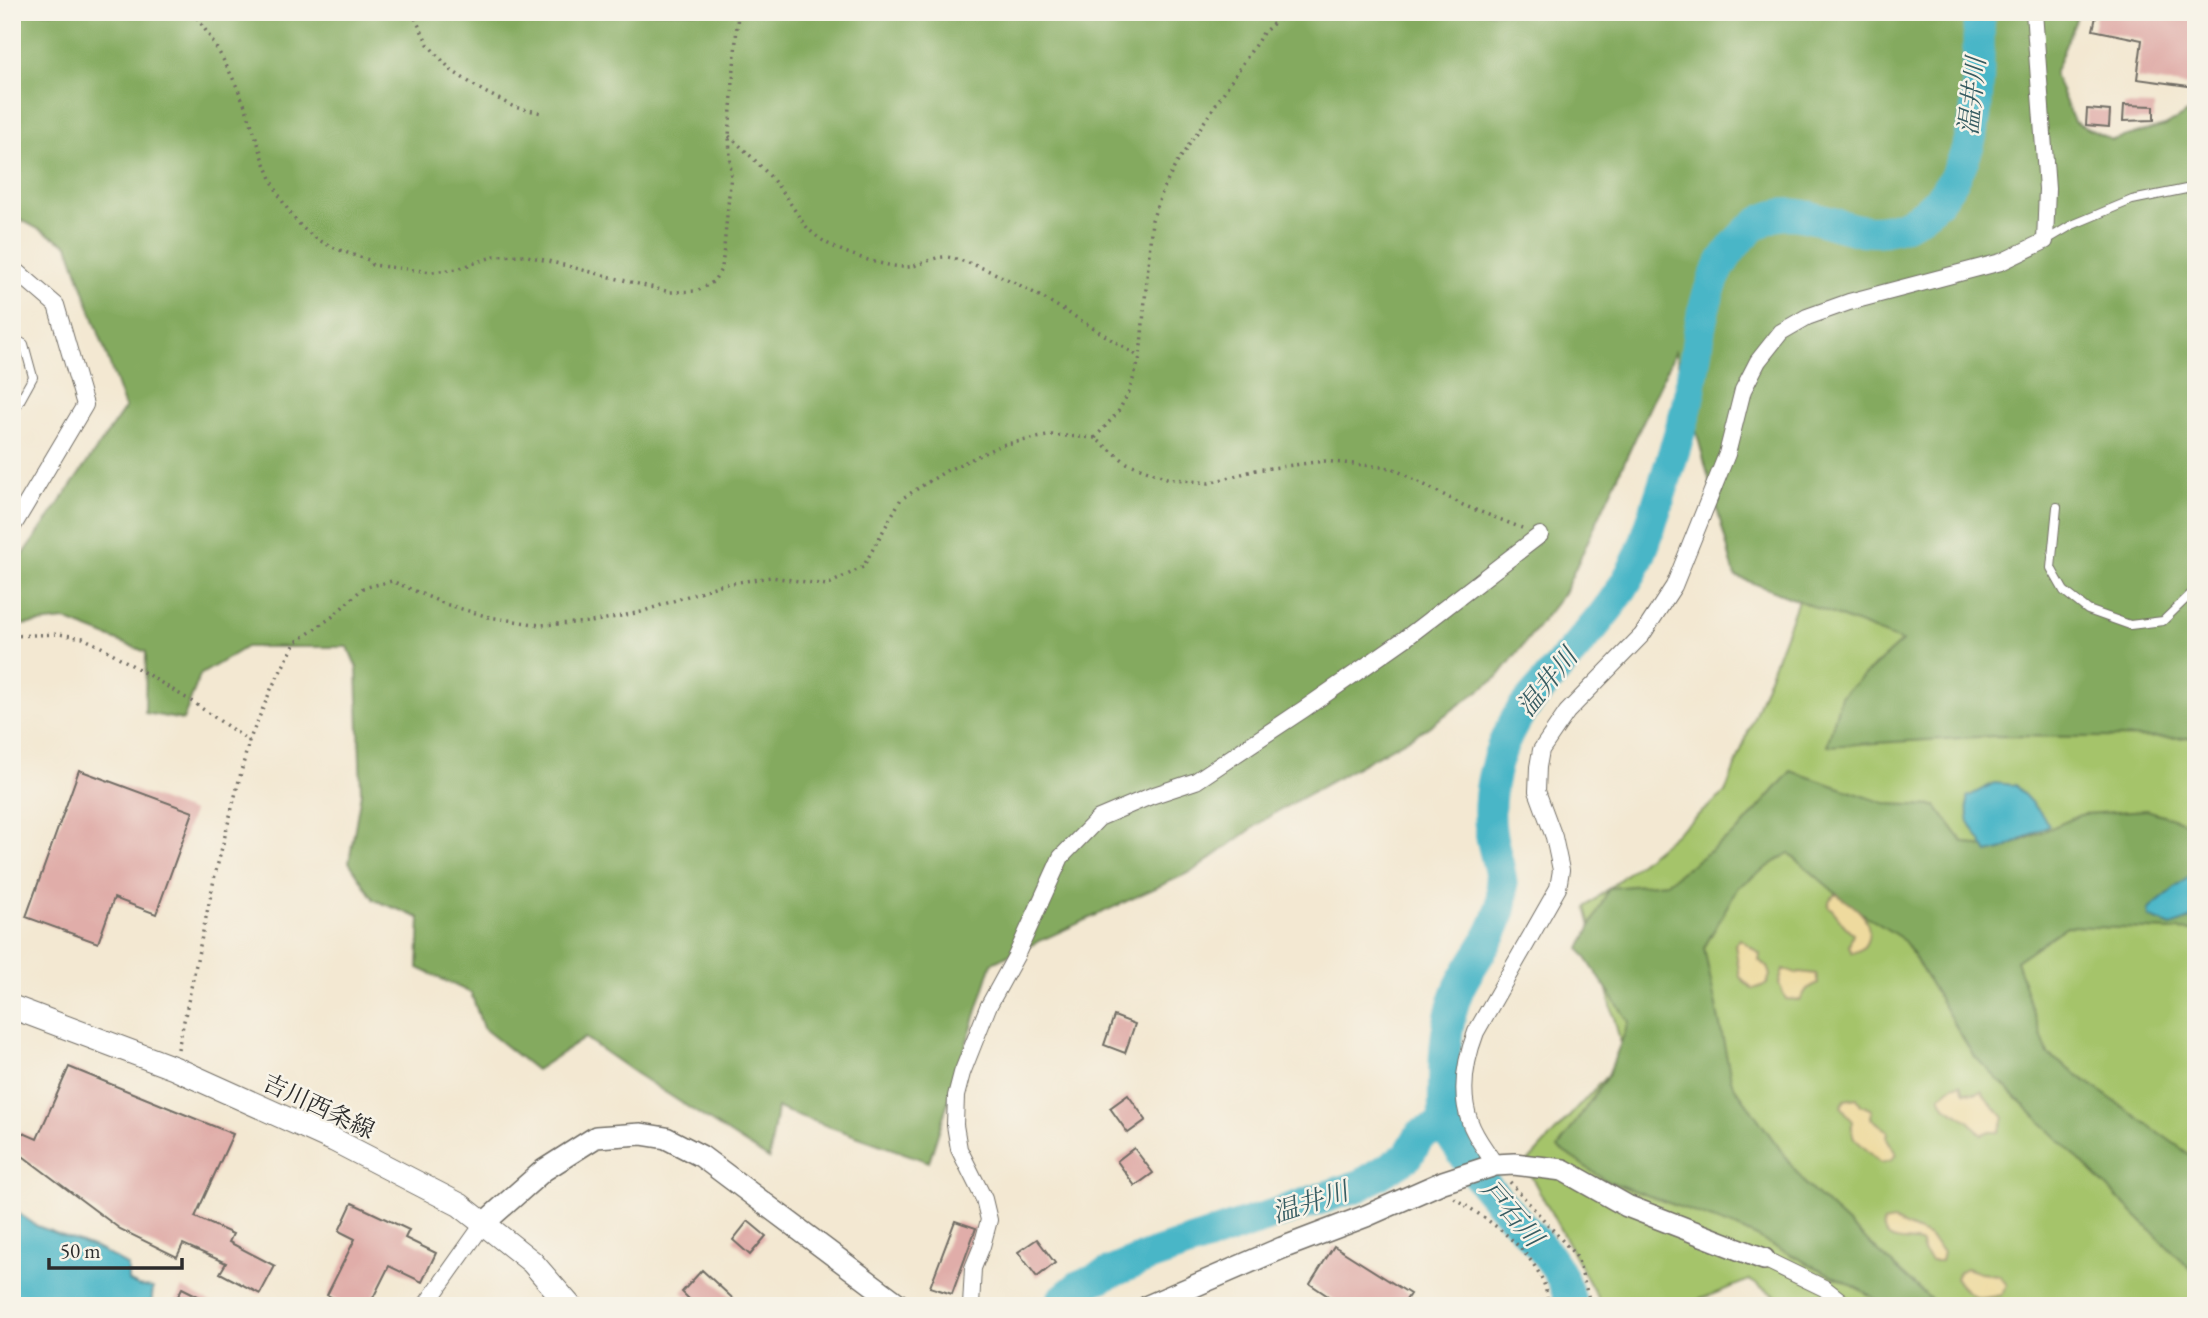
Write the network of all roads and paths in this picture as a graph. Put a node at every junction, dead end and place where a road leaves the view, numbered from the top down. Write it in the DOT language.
graph roads {
  1 [pos="192,12"];
  2 [pos="412,12"];
  3 [pos="738,12"];
  4 [pos="1286,12"];
  5 [pos="2034,12"];
  6 [pos="542,113"];
  7 [pos="729,136"];
  8 [pos="2196,187"];
  9 [pos="2045,241"];
  10 [pos="12,267"];
  11 [pos="12,337"];
  12 [pos="1140,357"];
  13 [pos="12,415"];
  14 [pos="1095,438"];
  15 [pos="2057,507"];
  16 [pos="12,527"];
  17 [pos="1540,535"];
  18 [pos="2196,589"];
  19 [pos="12,636"];
  20 [pos="249,741"];
  21 [pos="12,1007"];
  22 [pos="173,1068"];
  23 [pos="1495,1165"];
  24 [pos="1447,1181"];
  25 [pos="484,1223"];
  26 [pos="1764,1259"];
  27 [pos="1163,1303"];
  28 [pos="425,1306"];
  29 [pos="570,1306"];
  30 [pos="901,1306"];
  31 [pos="971,1306"];
  32 [pos="1549,1306"];
  33 [pos="1591,1306"];
  34 [pos="1847,1306"];
  1 -- 7 [label="path"];
  2 -- 6 [label="path"];
  3 -- 7 [label="path"];
  4 -- 12 [label="path"];
  5 -- 9 [label="street"];
  7 -- 12 [label="path"];
  8 -- 9 [label="lane"];
  9 -- 23 [label="street"];
  10 -- 16 [label="street"];
  11 -- 13 [label="lane"];
  12 -- 14 [label="path"];
  14 -- 17 [label="path"];
  14 -- 20 [label="path"];
  15 -- 18 [label="lane"];
  17 -- 31 [label="street"];
  19 -- 20 [label="path"];
  20 -- 22 [label="path"];
  21 -- 22 [label="main road, 吉川西条線"];
  22 -- 25 [label="main road, 吉川西条線"];
  23 -- 24 [label="street"];
  23 -- 26 [label="street"];
  23 -- 33 [label="path"];
  24 -- 27 [label="street"];
  24 -- 32 [label="path"];
  25 -- 28 [label="street"];
  25 -- 29 [label="main road, 吉川西条線"];
  25 -- 30 [label="street"];
  26 -- 34 [label="street"];
}
